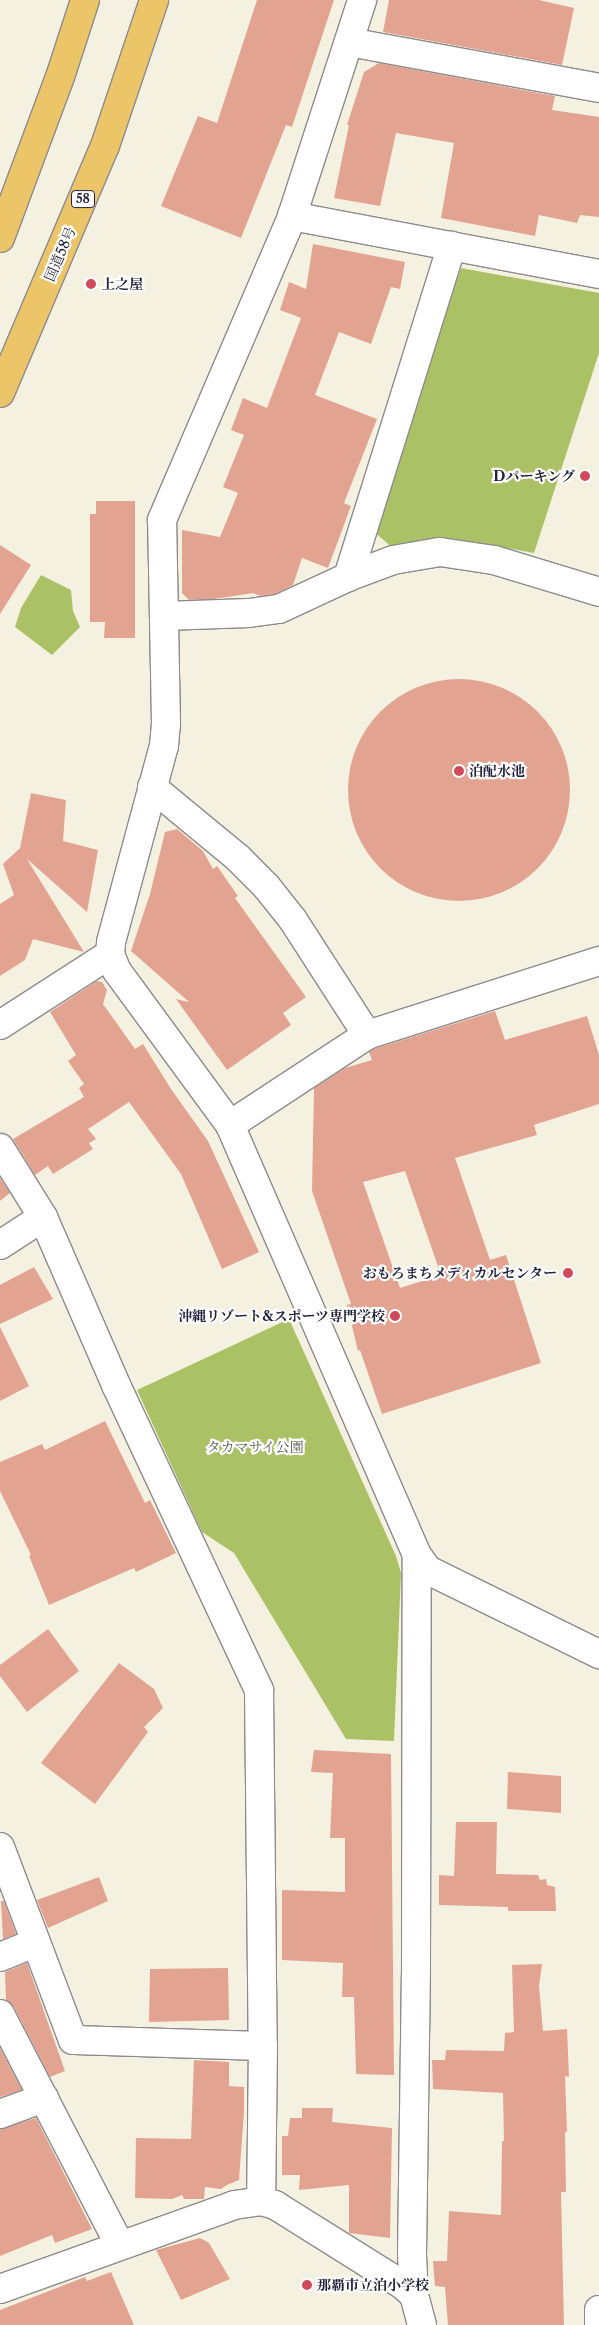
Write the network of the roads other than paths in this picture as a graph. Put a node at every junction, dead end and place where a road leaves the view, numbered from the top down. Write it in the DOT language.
graph roads {
  1 [pos="85,0"];
  2 [pos="154,0"];
  3 [pos="362,0"];
  4 [pos="349,42"];
  5 [pos="599,88"];
  6 [pos="292,216"];
  7 [pos="0,237"];
  8 [pos="452,246"];
  9 [pos="599,274"];
  10 [pos="0,393"];
  11 [pos="348,577"];
  12 [pos="599,592"];
  13 [pos="165,616"];
  14 [pos="152,787"];
  15 [pos="110,954"];
  16 [pos="599,961"];
  17 [pos="0,1025"];
  18 [pos="367,1035"];
  19 [pos="230,1125"];
  20 [pos="0,1148"];
  21 [pos="43,1217"];
  22 [pos="0,1245"];
  23 [pos="417,1554"];
  24 [pos="599,1654"];
  25 [pos="0,1847"];
  26 [pos="35,1943"];
  27 [pos="0,1957"];
  28 [pos="0,2014"];
  29 [pos="263,2046"];
  30 [pos="44,2098"];
  31 [pos="0,2114"];
  32 [pos="261,2201"];
  33 [pos="119,2244"];
  34 [pos="0,2288"];
  35 [pos="414,2295"];
  36 [pos="599,2310"];
  37 [pos="422,2325"];
  38 [pos="599,2325"];
  1 -- 7 [label="highway"];
  2 -- 10 [label="highway, 国道58号 / 58"];
  3 -- 4 [label="street"];
  4 -- 5 [label="street"];
  4 -- 6 [label="street"];
  6 -- 8 [label="street"];
  6 -- 13 [label="street"];
  8 -- 9 [label="street"];
  8 -- 11 [label="street"];
  11 -- 12 [label="street"];
  11 -- 13 [label="street"];
  13 -- 14 [label="street"];
  14 -- 15 [label="street"];
  14 -- 18 [label="street"];
  15 -- 17 [label="street"];
  15 -- 19 [label="street"];
  16 -- 18 [label="street"];
  18 -- 19 [label="street"];
  19 -- 23 [label="street"];
  20 -- 21 [label="street"];
  21 -- 22 [label="street"];
  21 -- 29 [label="street"];
  23 -- 24 [label="street"];
  23 -- 35 [label="street"];
  25 -- 26 [label="street"];
  26 -- 27 [label="street"];
  26 -- 29 [label="street"];
  28 -- 30 [label="street"];
  29 -- 32 [label="street"];
  30 -- 31 [label="street"];
  30 -- 33 [label="street"];
  32 -- 33 [label="street"];
  32 -- 35 [label="street"];
  33 -- 34 [label="street"];
  35 -- 37 [label="street"];
  36 -- 38 [label="street"];
}
